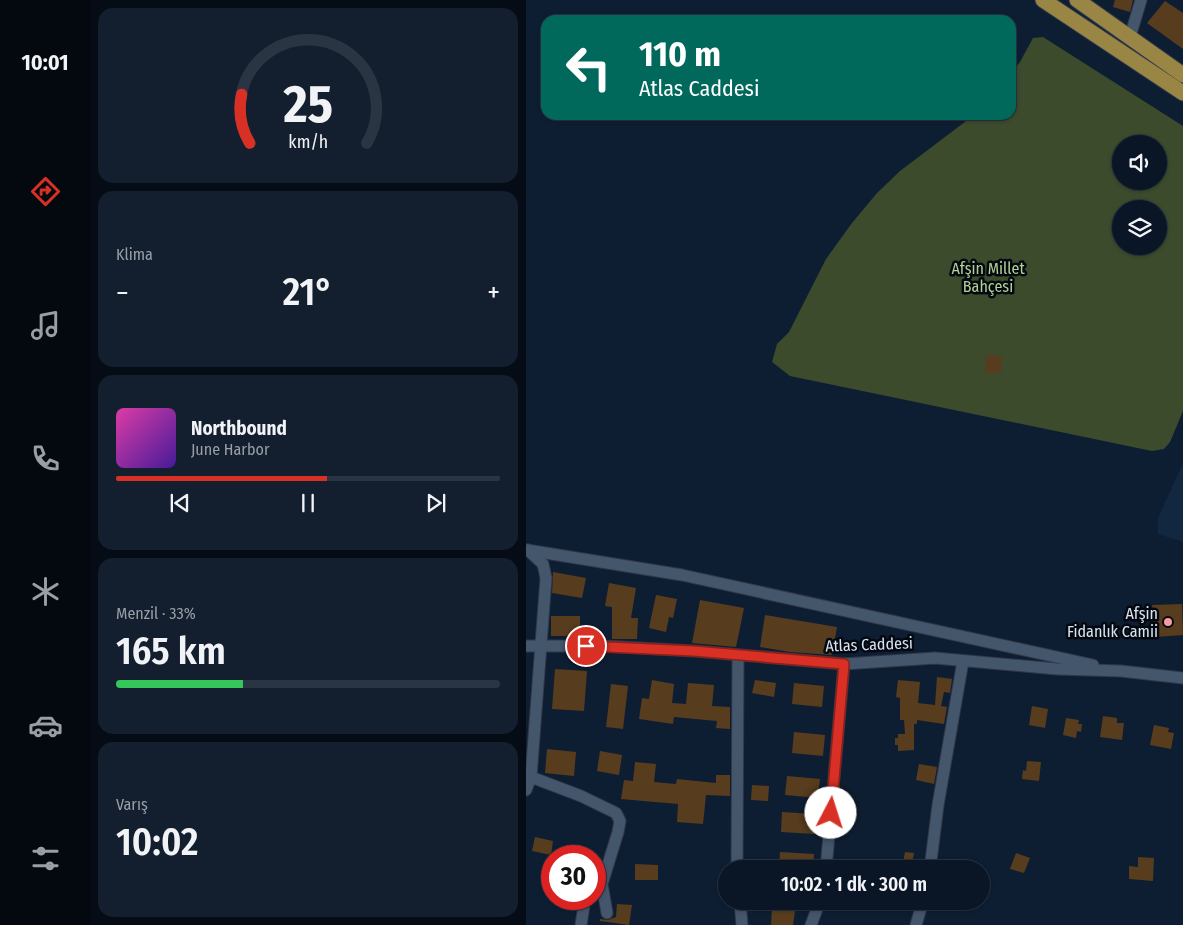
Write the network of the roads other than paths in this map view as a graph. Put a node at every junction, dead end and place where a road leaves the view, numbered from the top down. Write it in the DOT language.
graph roads {
  1 [pos="1044,0"];
  2 [pos="1077,0"];
  3 [pos="1141,0"];
  4 [pos="1130,37"];
  5 [pos="1183,75"];
  6 [pos="1183,93"];
  7 [pos="526,550"];
  8 [pos="526,646"];
  9 [pos="540,647"];
  10 [pos="738,656"];
  11 [pos="963,661"];
  12 [pos="844,664"];
  13 [pos="1102,670"];
  14 [pos="1183,678"];
  15 [pos="531,777"];
  16 [pos="526,790"];
  17 [pos="736,860"];
  18 [pos="827,860"];
  19 [pos="931,860"];
  20 [pos="606,864"];
  21 [pos="583,910"];
  22 [pos="606,910"];
  23 [pos="741,910"];
  24 [pos="817,910"];
  25 [pos="920,910"];
  26 [pos="607,913"];
  27 [pos="581,925"];
  28 [pos="742,925"];
  29 [pos="811,925"];
  30 [pos="916,925"];
  1 -- 6 [label="main road"];
  2 -- 4 [label="main road"];
  3 -- 4 [label="street"];
  4 -- 5 [label="main road"];
  7 -- 9 [label="street"];
  7 -- 13 [label="street"];
  8 -- 9 [label="street, Atlas Caddesi"];
  9 -- 10 [label="street, Atlas Caddesi"];
  9 -- 15 [label="street"];
  10 -- 12 [label="street, Atlas Caddesi"];
  10 -- 17 [label="street"];
  11 -- 12 [label="street, Atlas Caddesi"];
  11 -- 13 [label="street, Atlas Caddesi"];
  11 -- 19 [label="street"];
  12 -- 18 [label="street"];
  13 -- 14 [label="street, Atlas Caddesi"];
  15 -- 16 [label="street"];
  15 -- 20 [label="street"];
  21 -- 27 [label="street"];
  22 -- 26 [label="street"];
  23 -- 28 [label="street"];
  24 -- 29 [label="street"];
  25 -- 30 [label="street"];
}
